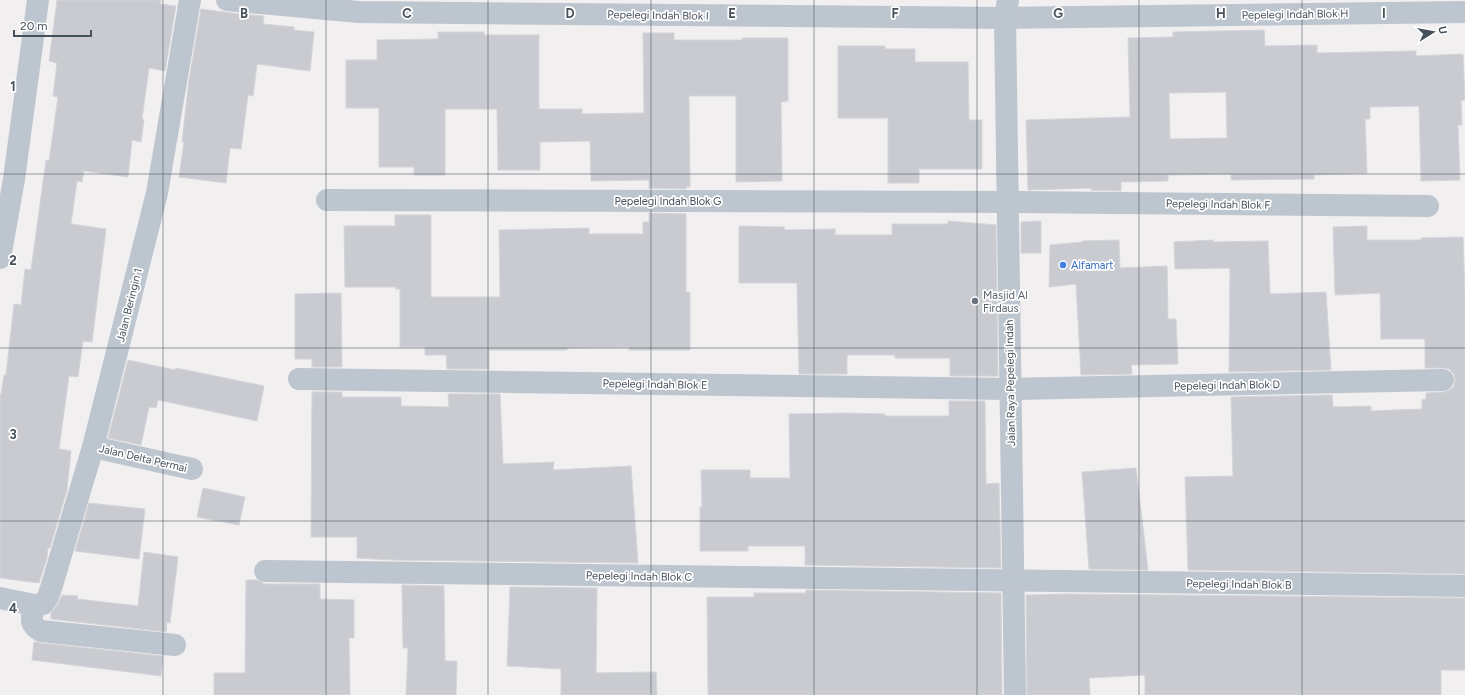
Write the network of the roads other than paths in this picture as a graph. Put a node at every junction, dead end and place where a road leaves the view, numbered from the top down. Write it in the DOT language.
graph roads {
  1 [pos="38,0"];
  2 [pos="190,0"];
  3 [pos="227,0"];
  4 [pos="1006,9"];
  5 [pos="1465,12"];
  6 [pos="327,200"];
  7 [pos="1008,202"];
  8 [pos="1428,206"];
  9 [pos="0,258"];
  10 [pos="299,379"];
  11 [pos="1443,380"];
  12 [pos="1010,389"];
  13 [pos="93,446"];
  14 [pos="192,469"];
  15 [pos="265,571"];
  16 [pos="1013,581"];
  17 [pos="1465,586"];
  18 [pos="0,598"];
  19 [pos="39,605"];
  20 [pos="175,645"];
  21 [pos="1015,695"];
  1 -- 9 [label="street"];
  2 -- 13 [label="street, Jalan Beringin 1"];
  3 -- 4 [label="street, Pepelegi Indah Blok I"];
  4 -- 5 [label="street, Pepelegi Indah Blok H"];
  4 -- 7 [label="street, Jalan Raya Pepelegi Indah"];
  6 -- 7 [label="street, Pepelegi Indah Blok G"];
  7 -- 8 [label="street, Pepelegi Indah Blok F"];
  7 -- 12 [label="street, Jalan Raya Pepelegi Indah"];
  10 -- 12 [label="street, Pepelegi Indah Blok E"];
  11 -- 12 [label="street, Pepelegi Indah Blok D"];
  12 -- 16 [label="street, Jalan Raya Pepelegi Indah"];
  13 -- 14 [label="street, Jalan Delta Permai"];
  13 -- 19 [label="street, Jalan Beringin 1"];
  15 -- 16 [label="street, Pepelegi Indah Blok C"];
  16 -- 17 [label="street, Pepelegi Indah Blok B"];
  16 -- 21 [label="street, Jalan Raya Pepelegi Indah"];
  18 -- 19 [label="street"];
  19 -- 20 [label="street"];
}
